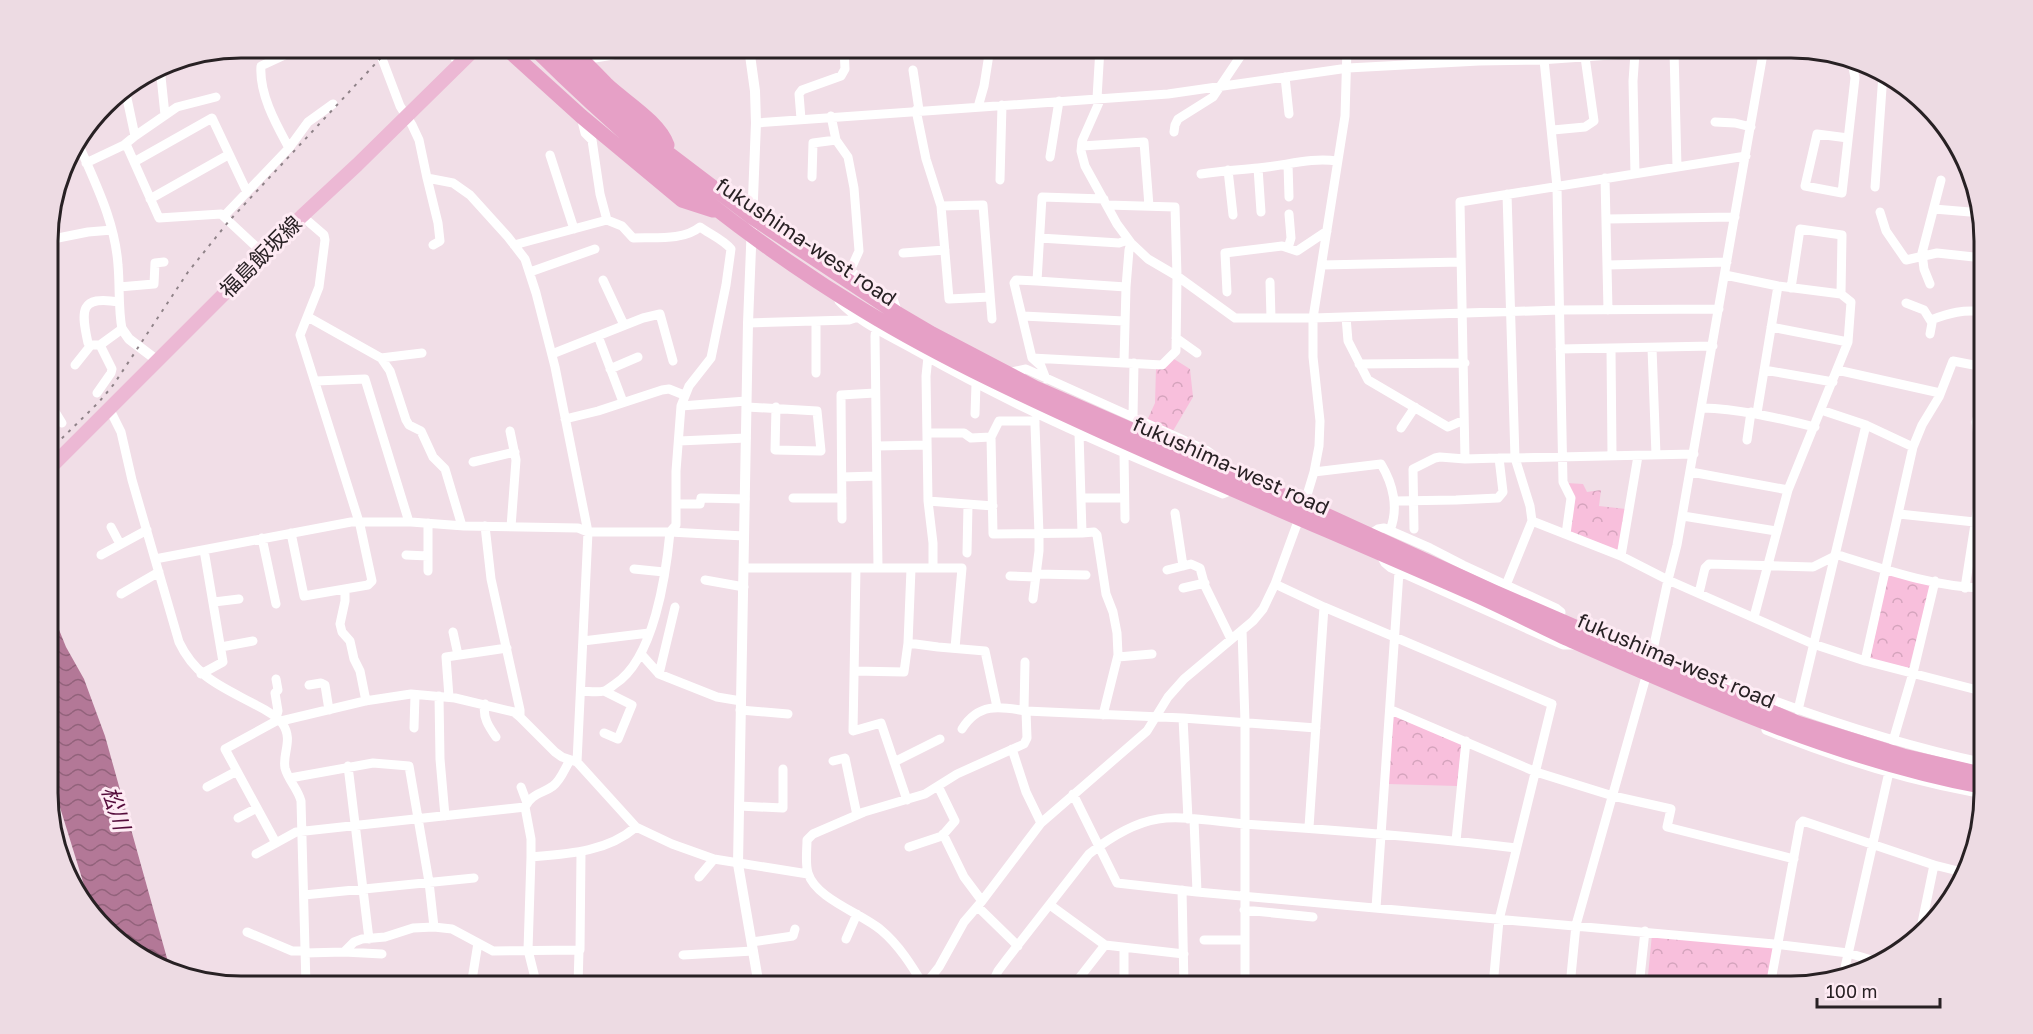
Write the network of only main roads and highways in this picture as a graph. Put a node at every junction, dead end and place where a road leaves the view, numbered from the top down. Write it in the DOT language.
graph roads {
  1 [pos="466,59"];
  2 [pos="518,59"];
  3 [pos="547,59"];
  4 [pos="560,59"];
  5 [pos="582,59"];
  6 [pos="594,97"];
  7 [pos="669,154"];
  8 [pos="719,211"];
  9 [pos="59,459"];
  10 [pos="1301,512"];
  11 [pos="1649,666"];
  12 [pos="1974,772"];
  13 [pos="1974,785"];
  1 -- 9 [label="main road, 福島飯坂線"];
  2 -- 8 [label="highway"];
  3 -- 6 [label="highway, fukushima-west road"];
  4 -- 6 [label="highway, fukushima-west road"];
  5 -- 7 [label="highway"];
  6 -- 7 [label="highway, fukushima-west road"];
  6 -- 8 [label="highway, fukushima-west road"];
  7 -- 10 [label="highway, fukushima-west road"];
  8 -- 10 [label="highway, fukushima-west road"];
  10 -- 11 [label="highway, fukushima-west road"];
  10 -- 11 [label="highway, fukushima-west road"];
  11 -- 12 [label="highway, fukushima-west road"];
  11 -- 13 [label="highway, fukushima-west road"];
}
